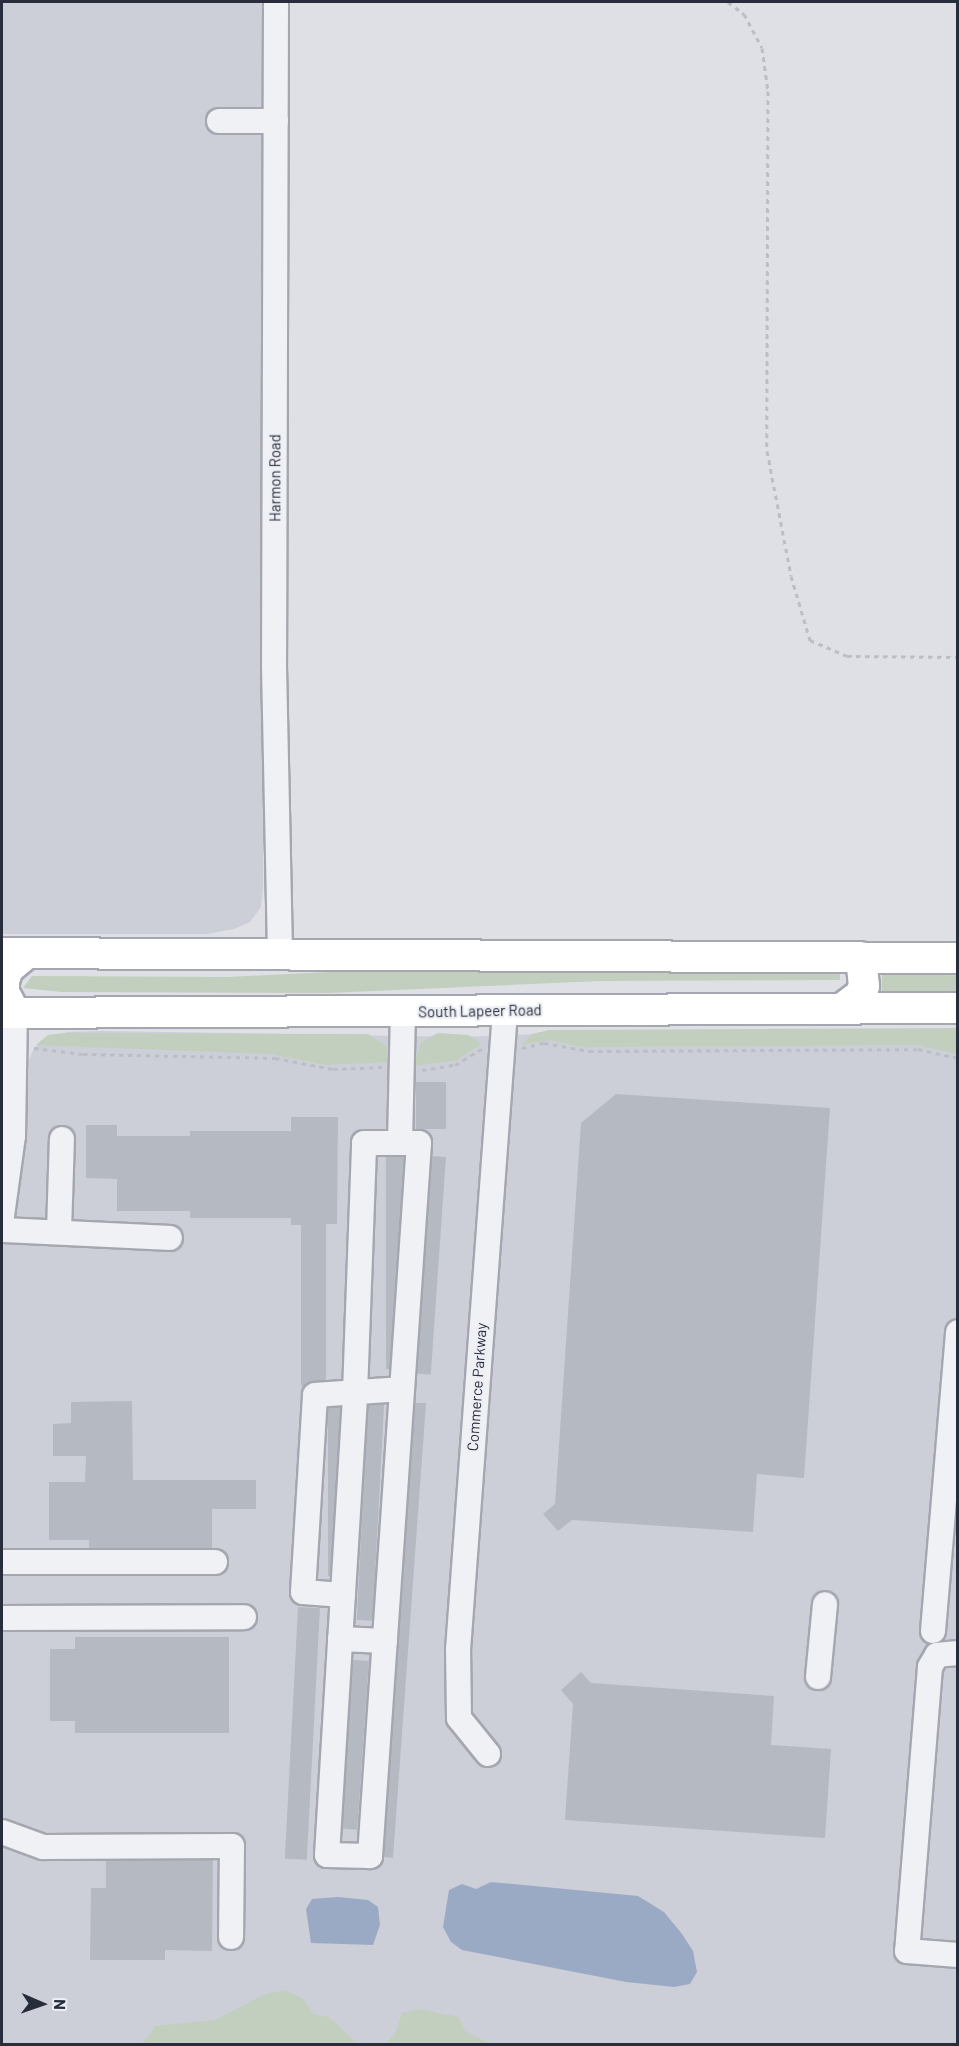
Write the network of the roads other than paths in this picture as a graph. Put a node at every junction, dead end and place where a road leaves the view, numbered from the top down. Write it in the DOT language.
graph roads {
  1 [pos="276,2"];
  2 [pos="219,121"];
  3 [pos="276,122"];
  4 [pos="14,953"];
  5 [pos="280,955"];
  6 [pos="861,957"];
  7 [pos="957,958"];
  8 [pos="844,1007"];
  9 [pos="957,1008"];
  10 [pos="505,1011"];
  11 [pos="403,1012"];
  12 [pos="8,1013"];
  13 [pos="7,1093"];
  14 [pos="62,1139"];
  15 [pos="400,1143"];
  16 [pos="2,1216"];
  17 [pos="2,1230"];
  18 [pos="59,1232"];
  19 [pos="170,1238"];
  20 [pos="957,1332"];
  21 [pos="402,1389"];
  22 [pos="355,1394"];
  23 [pos="951,1484"];
  24 [pos="2,1562"];
  25 [pos="215,1562"];
  26 [pos="343,1595"];
  27 [pos="825,1604"];
  28 [pos="243,1617"];
  29 [pos="2,1618"];
  30 [pos="933,1631"];
  31 [pos="340,1640"];
  32 [pos="385,1641"];
  33 [pos="957,1653"];
  34 [pos="819,1677"];
  35 [pos="488,1754"];
  36 [pos="2,1832"];
  37 [pos="231,1937"];
  38 [pos="957,1955"];
  1 -- 3 [label="street, Harmon Road"];
  2 -- 3 [label="street"];
  3 -- 5 [label="street, Harmon Road"];
  4 -- 5 [label="main road"];
  4 -- 12 [label="main road"];
  5 -- 6 [label="main road"];
  6 -- 7 [label="main road"];
  6 -- 8 [label="main road"];
  8 -- 9 [label="main road, South Lapeer Road"];
  8 -- 10 [label="main road, South Lapeer Road"];
  10 -- 11 [label="main road, South Lapeer Road"];
  10 -- 35 [label="street, Commerce Parkway"];
  11 -- 12 [label="main road, South Lapeer Road"];
  11 -- 15 [label="street"];
  12 -- 13 [label="street"];
  13 -- 16 [label="street"];
  14 -- 18 [label="street"];
  15 -- 21 [label="street"];
  15 -- 22 [label="street"];
  17 -- 18 [label="street"];
  18 -- 19 [label="street"];
  20 -- 23 [label="street"];
  21 -- 22 [label="street"];
  21 -- 32 [label="street"];
  22 -- 26 [label="street"];
  22 -- 26 [label="street"];
  23 -- 30 [label="street"];
  24 -- 25 [label="street"];
  26 -- 31 [label="street"];
  27 -- 34 [label="street"];
  28 -- 29 [label="street"];
  31 -- 32 [label="street"];
  31 -- 32 [label="street"];
  33 -- 38 [label="street"];
  36 -- 37 [label="street"];
}
